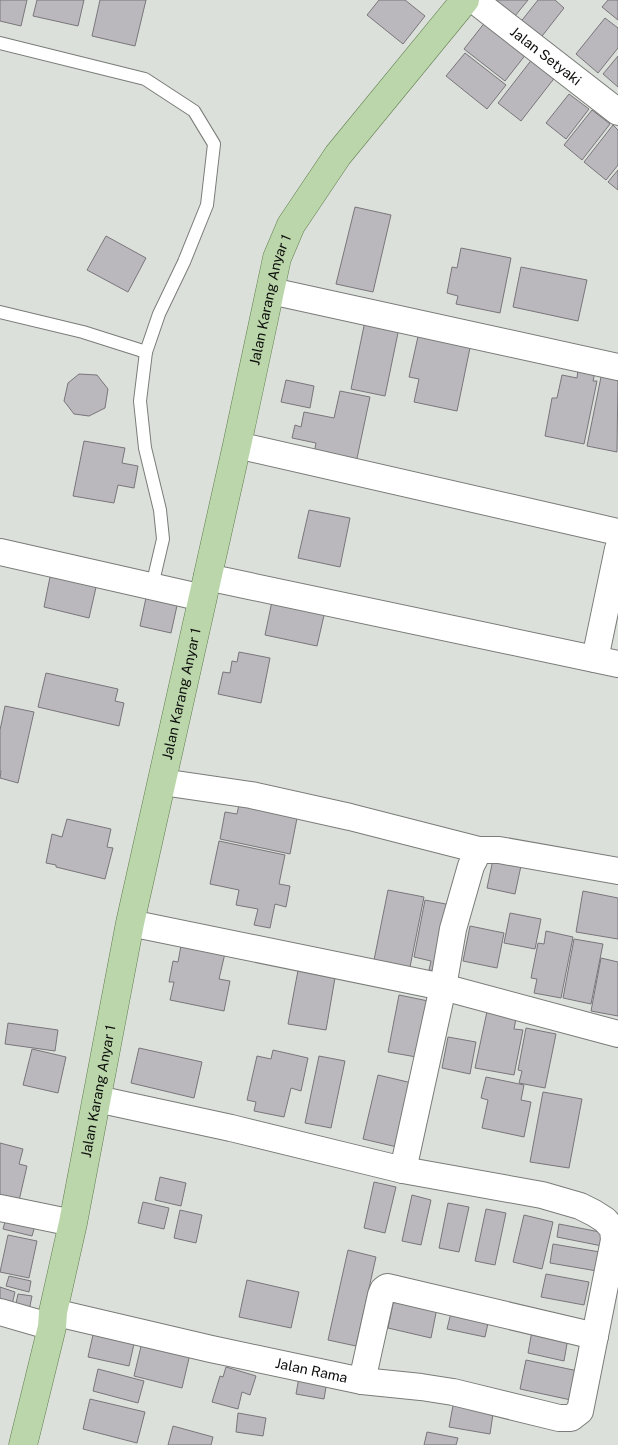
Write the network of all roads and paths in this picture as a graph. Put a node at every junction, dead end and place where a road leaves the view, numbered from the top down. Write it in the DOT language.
graph roads {
  1 [pos="464,0"];
  2 [pos="474,0"];
  3 [pos="0,43"];
  4 [pos="618,112"];
  5 [pos="271,291"];
  6 [pos="0,312"];
  7 [pos="146,352"];
  8 [pos="618,367"];
  9 [pos="237,445"];
  10 [pos="618,532"];
  11 [pos="618,549"];
  12 [pos="0,552"];
  13 [pos="152,586"];
  14 [pos="205,587"];
  15 [pos="606,662"];
  16 [pos="162,782"];
  17 [pos="479,850"];
  18 [pos="618,871"];
  19 [pos="130,923"];
  20 [pos="443,987"];
  21 [pos="618,1034"];
  22 [pos="96,1099"];
  23 [pos="403,1170"];
  24 [pos="0,1208"];
  25 [pos="73,1223"];
  26 [pos="0,1312"];
  27 [pos="52,1319"];
  28 [pos="595,1336"];
  29 [pos="362,1381"];
  30 [pos="23,1445"];
  1 -- 5 [label="main road, Jalan Karang Anyar 1"];
  2 -- 4 [label="street, Jalan Setyaki"];
  3 -- 7 [label="lane"];
  5 -- 8 [label="street"];
  5 -- 9 [label="main road, Jalan Karang Anyar 1"];
  6 -- 7 [label="lane"];
  7 -- 13 [label="lane"];
  9 -- 10 [label="street"];
  9 -- 14 [label="main road, Jalan Karang Anyar 1"];
  11 -- 15 [label="street"];
  12 -- 13 [label="street"];
  13 -- 14 [label="street"];
  14 -- 15 [label="street"];
  14 -- 16 [label="main road, Jalan Karang Anyar 1"];
  16 -- 17 [label="street"];
  16 -- 19 [label="main road, Jalan Karang Anyar 1"];
  17 -- 18 [label="street"];
  17 -- 20 [label="street"];
  19 -- 20 [label="street"];
  19 -- 22 [label="main road, Jalan Karang Anyar 1"];
  20 -- 21 [label="street"];
  20 -- 23 [label="street"];
  22 -- 23 [label="street"];
  22 -- 25 [label="main road, Jalan Karang Anyar 1"];
  23 -- 28 [label="street"];
  24 -- 25 [label="street"];
  25 -- 27 [label="main road, Jalan Karang Anyar 1"];
  26 -- 27 [label="street, Jalan Rama"];
  27 -- 29 [label="street, Jalan Rama"];
  27 -- 30 [label="main road, Jalan Karang Anyar 1"];
  28 -- 29 [label="street, Jalan Rama"];
  28 -- 29 [label="street"];
}
